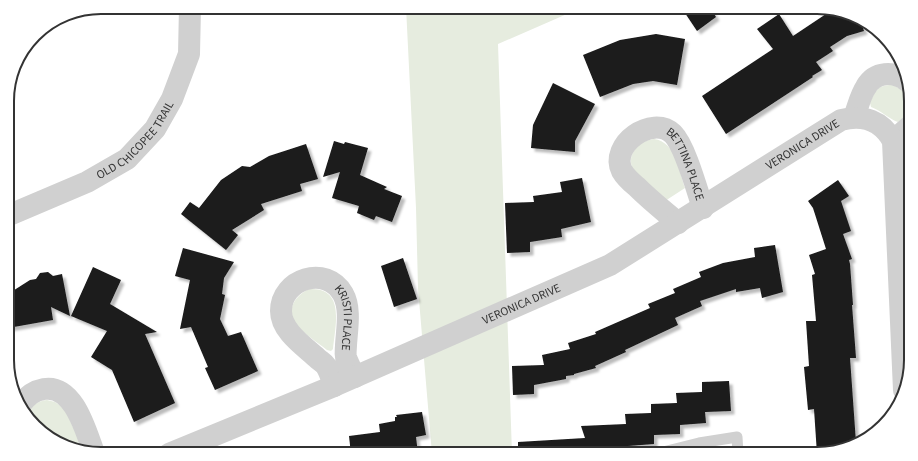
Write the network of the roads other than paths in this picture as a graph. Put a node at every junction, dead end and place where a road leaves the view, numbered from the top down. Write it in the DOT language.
graph roads {
  1 [pos="190,14"];
  2 [pos="901,77"];
  3 [pos="854,117"];
  4 [pos="904,132"];
  5 [pos="893,142"];
  6 [pos="703,208"];
  7 [pos="14,213"];
  8 [pos="678,223"];
  9 [pos="903,370"];
  10 [pos="354,377"];
  11 [pos="334,386"];
  12 [pos="24,400"];
  13 [pos="92,446"];
  14 [pos="186,447"];
  15 [pos="683,447"];
  16 [pos="738,447"];
  1 -- 7 [label="street, OLD CHICOPEE TRAIL"];
  2 -- 3 [label="street, VERONICA DRIVE"];
  3 -- 5 [label="street, VERONICA DRIVE"];
  3 -- 6 [label="street, VERONICA DRIVE"];
  4 -- 5 [label="street"];
  5 -- 9 [label="street"];
  6 -- 8 [label="street, VERONICA DRIVE"];
  6 -- 8 [label="street, BETTINA PLACE"];
  8 -- 10 [label="street, VERONICA DRIVE"];
  10 -- 11 [label="street, VERONICA DRIVE"];
  10 -- 11 [label="street, KRISTI PLACE"];
  11 -- 14 [label="street, VERONICA DRIVE"];
  12 -- 13 [label="street"];
  15 -- 16 [label="lane"];
}
